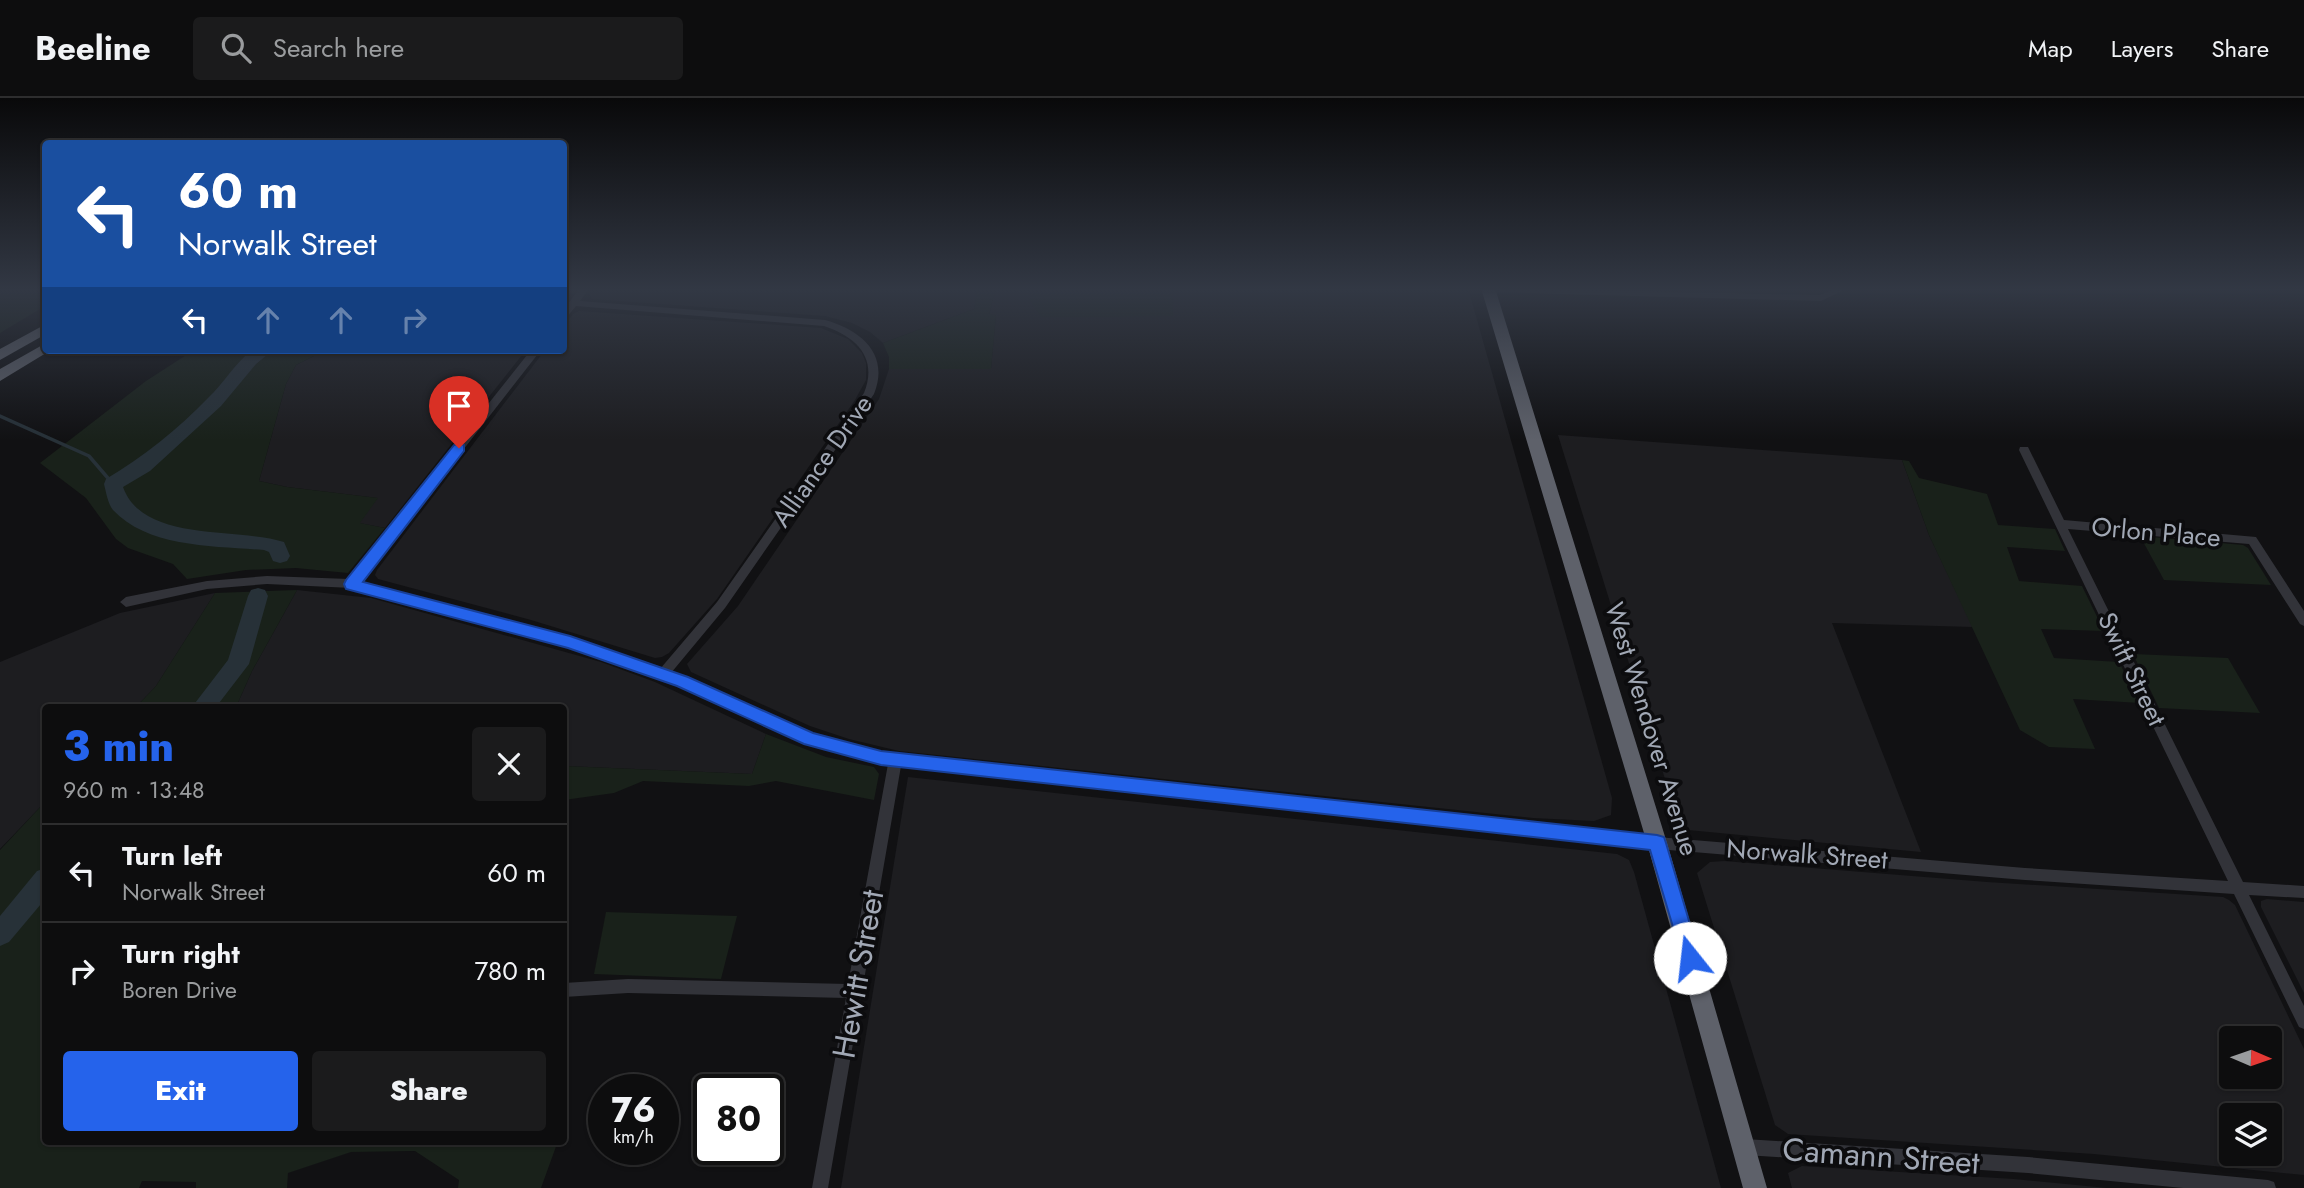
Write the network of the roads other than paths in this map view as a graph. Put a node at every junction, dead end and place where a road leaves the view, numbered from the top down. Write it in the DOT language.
graph roads {
  1 [pos="27,339"];
  2 [pos="858,339"];
  3 [pos="1504,339"];
  4 [pos="42,350"];
  5 [pos="533,354"];
  6 [pos="0,355"];
  7 [pos="0,376"];
  8 [pos="2024,450"];
  9 [pos="2060,524"];
  10 [pos="2252,540"];
  11 [pos="352,584"];
  12 [pos="126,602"];
  13 [pos="2304,621"];
  14 [pos="663,674"];
  15 [pos="895,760"];
  16 [pos="1657,843"];
  17 [pos="2240,888"];
  18 [pos="2304,892"];
  19 [pos="567,990"];
  20 [pos="856,991"];
  21 [pos="2304,1022"];
  22 [pos="1745,1147"];
  23 [pos="820,1188"];
  24 [pos="1755,1188"];
  25 [pos="2269,1188"];
  1 -- 6 [label="highway"];
  2 -- 14 [label="street, Alliance Drive"];
  3 -- 16 [label="highway, West Wendover Avenue"];
  4 -- 7 [label="highway"];
  5 -- 11 [label="street"];
  8 -- 9 [label="street, Swift Street"];
  9 -- 10 [label="street, Orlon Place"];
  9 -- 17 [label="street, Swift Street"];
  10 -- 13 [label="street"];
  11 -- 12 [label="street, Norwalk Street"];
  11 -- 14 [label="street, Norwalk Street"];
  14 -- 15 [label="street, Norwalk Street"];
  15 -- 16 [label="street, Norwalk Street"];
  15 -- 20 [label="street, Hewitt Street"];
  16 -- 17 [label="street, Norwalk Street"];
  16 -- 22 [label="highway, West Wendover Avenue"];
  17 -- 18 [label="street, Norwalk Street"];
  17 -- 21 [label="street"];
  19 -- 20 [label="street"];
  20 -- 23 [label="street, Hewitt Street"];
  22 -- 24 [label="highway, West Wendover Avenue"];
  22 -- 25 [label="street, Camann Street"];
}
